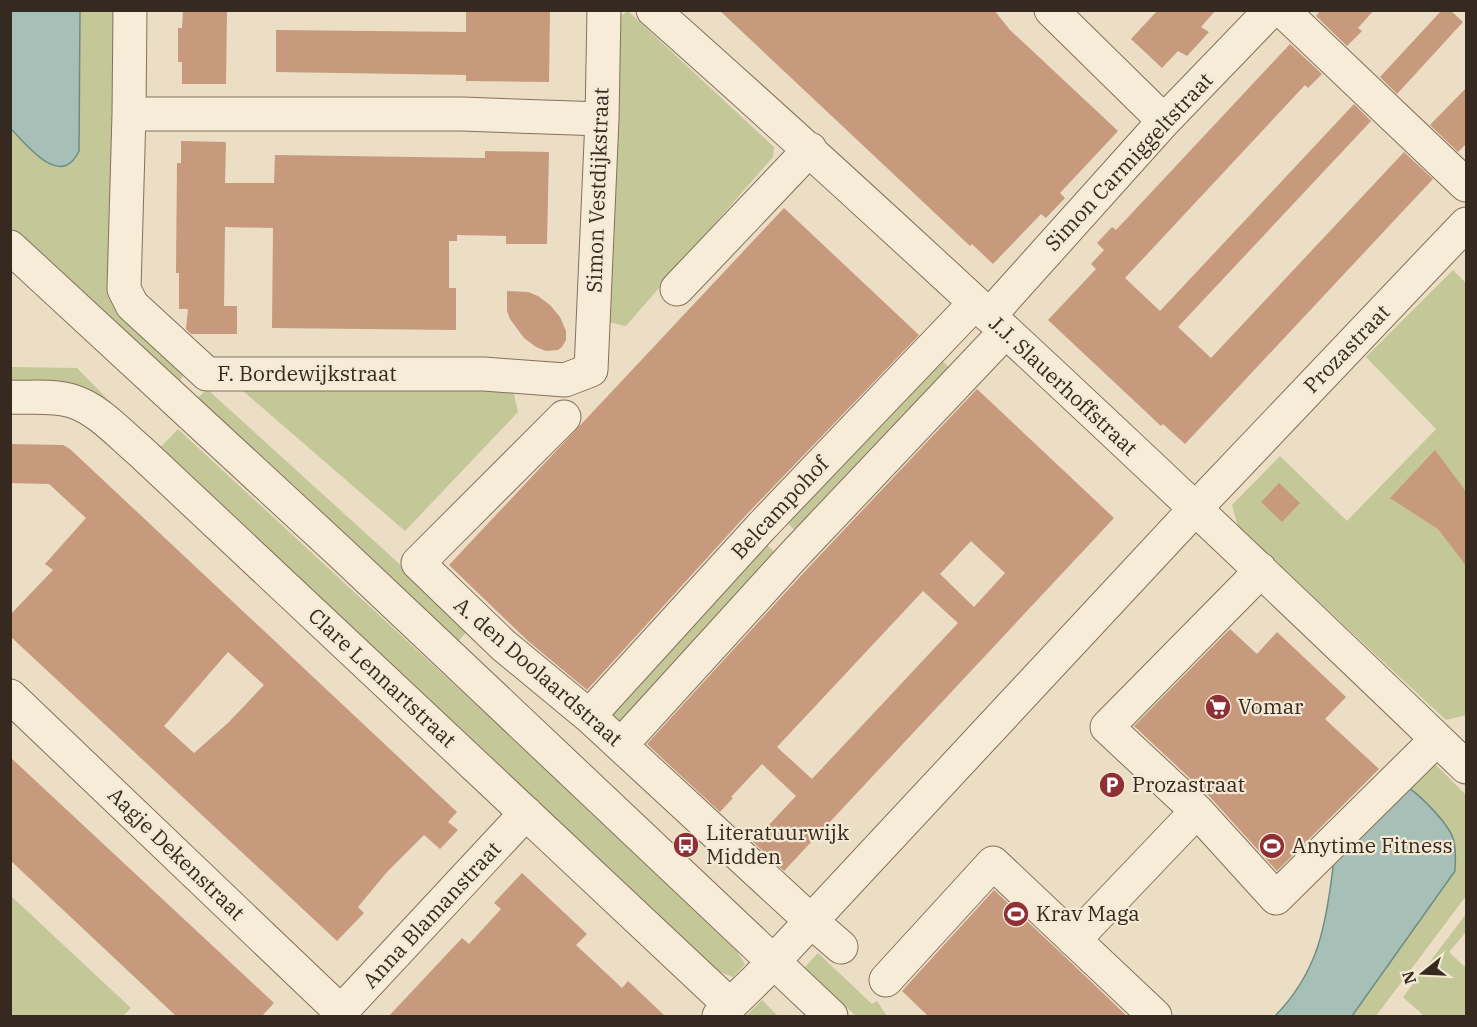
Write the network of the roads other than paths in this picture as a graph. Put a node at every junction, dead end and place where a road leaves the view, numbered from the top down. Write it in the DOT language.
graph roads {
  1 [pos="130,10"];
  2 [pos="604,10"];
  3 [pos="653,10"];
  4 [pos="1051,10"];
  5 [pos="1271,10"];
  6 [pos="1282,10"];
  7 [pos="129,114"];
  8 [pos="602,119"];
  9 [pos="1164,122"];
  10 [pos="810,149"];
  11 [pos="1467,185"];
  12 [pos="1467,224"];
  13 [pos="10,247"];
  14 [pos="677,289"];
  15 [pos="990,317"];
  16 [pos="591,370"];
  17 [pos="10,397"];
  18 [pos="564,417"];
  19 [pos="1195,509"];
  20 [pos="1260,569"];
  21 [pos="10,696"];
  22 [pos="589,716"];
  23 [pos="1437,739"];
  24 [pos="621,745"];
  25 [pos="1467,767"];
  26 [pos="1197,812"];
  27 [pos="526,813"];
  28 [pos="811,921"];
  29 [pos="1074,940"];
  30 [pos="841,947"];
  31 [pos="773,961"];
  32 [pos="886,980"];
  33 [pos="725,1011"];
  34 [pos="339,1014"];
  35 [pos="831,1017"];
  36 [pos="1155,1017"];
  1 -- 7 [label="street, F. Bordewijkstraat"];
  2 -- 8 [label="street, Simon Vestdijkstraat"];
  3 -- 10 [label="street, J.J. Slauerhoffstraat"];
  4 -- 9 [label="street"];
  5 -- 9 [label="street, Simon Carmiggeltstraat"];
  6 -- 11 [label="street"];
  7 -- 8 [label="street"];
  7 -- 16 [label="street, F. Bordewijkstraat"];
  8 -- 16 [label="street, Simon Vestdijkstraat"];
  9 -- 15 [label="street, Simon Carmiggeltstraat"];
  10 -- 14 [label="street"];
  10 -- 15 [label="street, J.J. Slauerhoffstraat"];
  12 -- 19 [label="street, Prozastraat"];
  13 -- 31 [label="street"];
  15 -- 19 [label="street, J.J. Slauerhoffstraat"];
  15 -- 22 [label="street, Belcampohof"];
  15 -- 24 [label="street, Belcampohof"];
  17 -- 27 [label="street, Clare Lennartstraat"];
  18 -- 22 [label="street, A. den Doolaardstraat"];
  19 -- 20 [label="street, J.J. Slauerhoffstraat"];
  19 -- 28 [label="street, Prozastraat"];
  20 -- 23 [label="street, J.J. Slauerhoffstraat"];
  20 -- 26 [label="street"];
  21 -- 34 [label="street, Aagje Dekenstraat"];
  22 -- 24 [label="street, A. den Doolaardstraat"];
  23 -- 25 [label="street, J.J. Slauerhoffstraat"];
  23 -- 26 [label="street"];
  24 -- 28 [label="street, A. den Doolaardstraat"];
  26 -- 29 [label="street"];
  27 -- 33 [label="street, Clare Lennartstraat"];
  27 -- 34 [label="street, Anna Blamanstraat"];
  28 -- 30 [label="street, A. den Doolaardstraat"];
  28 -- 31 [label="street, Prozastraat"];
  29 -- 32 [label="street"];
  29 -- 36 [label="street"];
  31 -- 33 [label="street"];
  31 -- 35 [label="street"];
}
